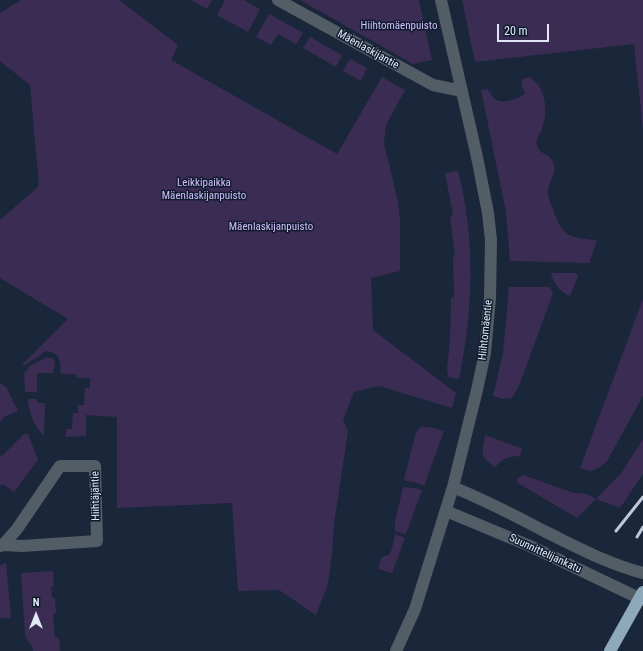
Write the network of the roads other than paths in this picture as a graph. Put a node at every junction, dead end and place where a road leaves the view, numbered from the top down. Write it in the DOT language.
graph roads {
  1 [pos="278,0"];
  2 [pos="441,0"];
  3 [pos="462,91"];
  4 [pos="453,487"];
  5 [pos="446,511"];
  6 [pos="2,546"];
  7 [pos="643,573"];
  8 [pos="642,597"];
  9 [pos="396,651"];
  10 [pos="610,651"];
  1 -- 3 [label="street, Mäenlaskijantie"];
  2 -- 3 [label="street, Hiihtomäentie"];
  3 -- 4 [label="street, Hiihtomäentie"];
  4 -- 5 [label="street, Hiihtomäentie"];
  4 -- 7 [label="street, Suunnittelijankatu"];
  5 -- 8 [label="street, Suunnittelijankatu"];
  5 -- 9 [label="street, Hiihtomäentie"];
  6 -- 6 [label="street, Hiihtäjäntie"];
  8 -- 10 [label="highway"];
}
